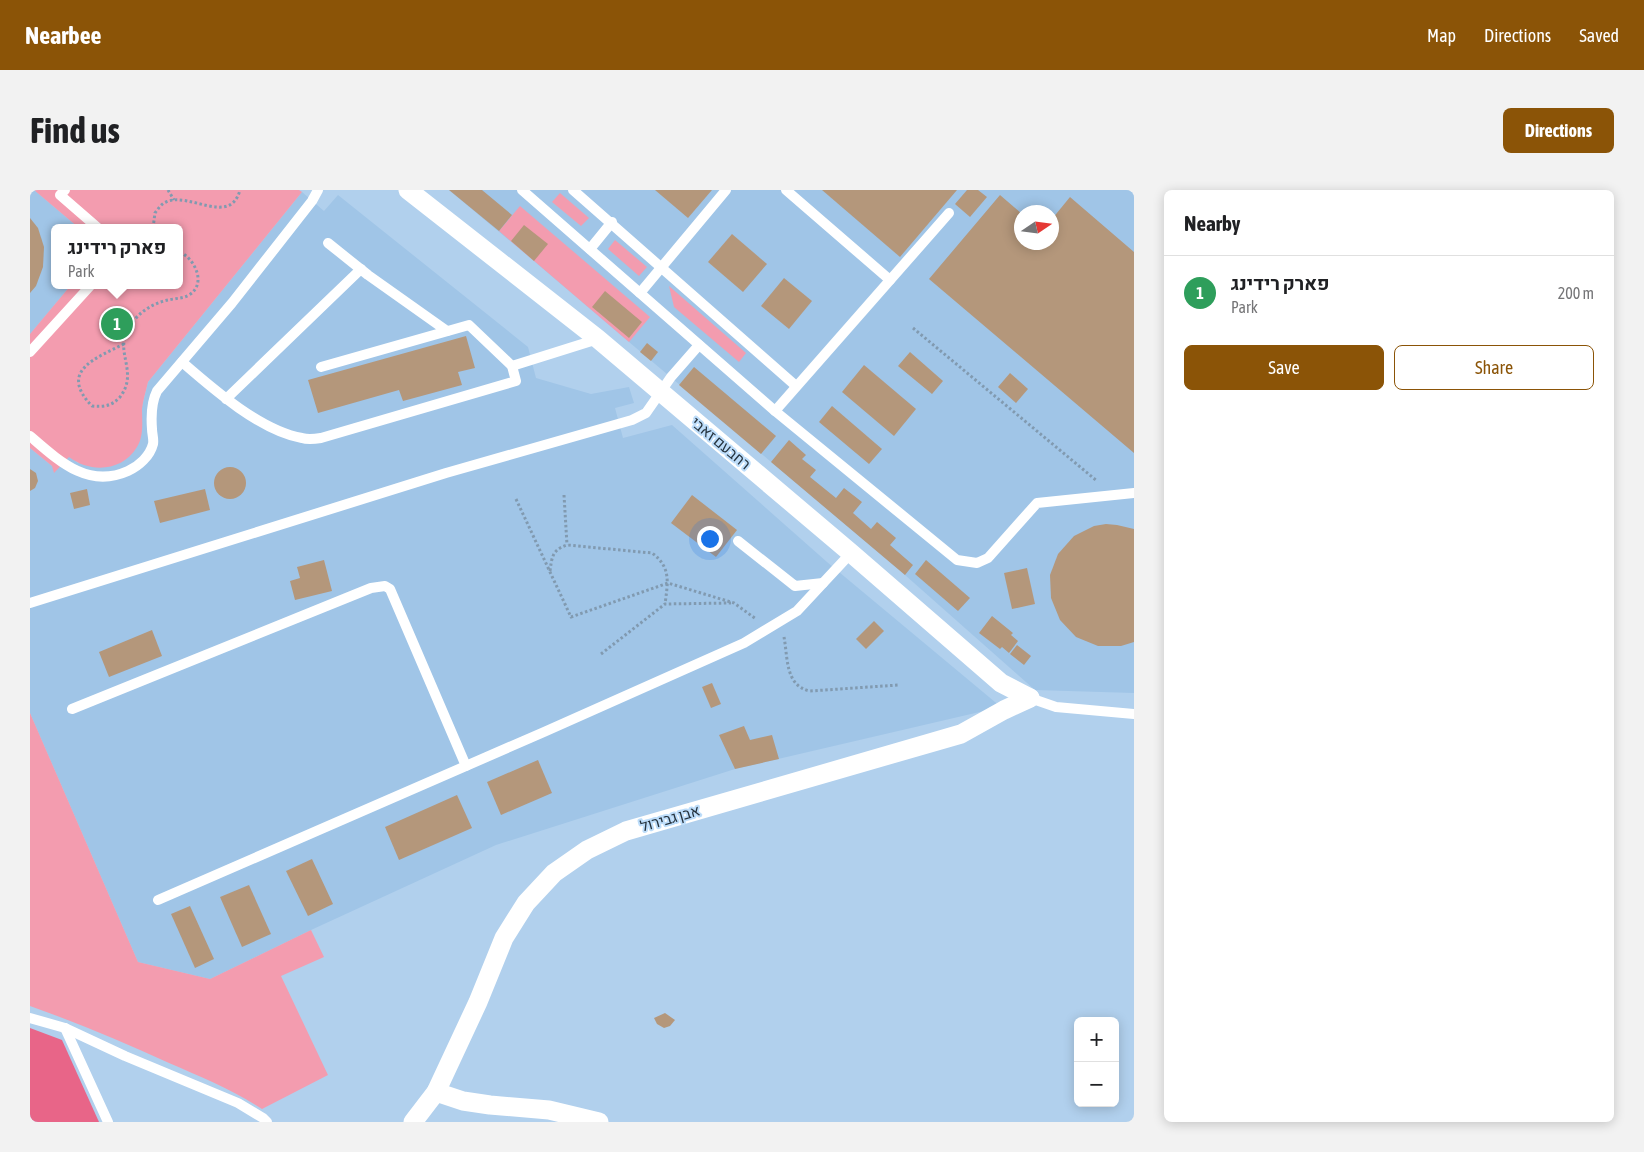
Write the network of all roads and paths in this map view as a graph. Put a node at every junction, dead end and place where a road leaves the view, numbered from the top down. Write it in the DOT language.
graph roads {
  1 [pos="65,190"];
  2 [pos="168,190"];
  3 [pos="240,190"];
  4 [pos="318,190"];
  5 [pos="408,190"];
  6 [pos="574,190"];
  7 [pos="726,190"];
  8 [pos="786,190"];
  9 [pos="525,191"];
  10 [pos="174,200"];
  11 [pos="950,213"];
  12 [pos="612,222"];
  13 [pos="93,224"];
  14 [pos="154,224"];
  15 [pos="328,243"];
  16 [pos="590,249"];
  17 [pos="183,254"];
  18 [pos="662,267"];
  19 [pos="361,269"];
  20 [pos="890,280"];
  21 [pos="86,289"];
  22 [pos="640,293"];
  23 [pos="913,328"];
  24 [pos="448,331"];
  25 [pos="598,339"];
  26 [pos="124,344"];
  27 [pos="699,345"];
  28 [pos="30,352"];
  29 [pos="182,362"];
  30 [pos="512,366"];
  31 [pos="321,367"];
  32 [pos="796,386"];
  33 [pos="661,392"];
  34 [pos="226,399"];
  35 [pos="775,411"];
  36 [pos="30,436"];
  37 [pos="1134,493"];
  38 [pos="564,495"];
  39 [pos="1114,495"];
  40 [pos="516,499"];
  41 [pos="738,542"];
  42 [pos="567,545"];
  43 [pos="851,553"];
  44 [pos="550,571"];
  45 [pos="668,583"];
  46 [pos="823,583"];
  47 [pos="30,603"];
  48 [pos="734,603"];
  49 [pos="665,604"];
  50 [pos="782,621"];
  51 [pos="770,629"];
  52 [pos="601,654"];
  53 [pos="899,685"];
  54 [pos="1030,698"];
  55 [pos="72,709"];
  56 [pos="1134,714"];
  57 [pos="466,766"];
  58 [pos="158,900"];
  59 [pos="30,1018"];
  60 [pos="65,1028"];
  61 [pos="436,1092"];
  62 [pos="591,1121"];
  63 [pos="108,1122"];
  64 [pos="267,1122"];
  65 [pos="413,1122"];
  1 -- 13 [label="lane"];
  2 -- 10 [label="path"];
  3 -- 10 [label="path"];
  4 -- 29 [label="lane"];
  5 -- 25 [label="street, רחבעם זאבי"];
  6 -- 12 [label="lane"];
  7 -- 18 [label="lane"];
  8 -- 20 [label="lane"];
  9 -- 16 [label="lane"];
  10 -- 14 [label="path"];
  11 -- 20 [label="lane"];
  12 -- 16 [label="lane"];
  12 -- 18 [label="lane"];
  15 -- 19 [label="lane"];
  16 -- 22 [label="lane"];
  17 -- 26 [label="path"];
  18 -- 22 [label="lane"];
  18 -- 32 [label="lane"];
  19 -- 24 [label="lane"];
  19 -- 34 [label="lane"];
  20 -- 32 [label="lane"];
  21 -- 28 [label="lane"];
  22 -- 27 [label="lane"];
  23 -- 39 [label="path"];
  24 -- 30 [label="lane"];
  24 -- 31 [label="lane"];
  25 -- 30 [label="lane"];
  25 -- 33 [label="street, רחבעם זאבי"];
  26 -- 26 [label="path"];
  27 -- 33 [label="lane"];
  27 -- 35 [label="lane"];
  29 -- 34 [label="lane"];
  29 -- 36 [label="lane"];
  30 -- 34 [label="lane"];
  32 -- 35 [label="lane"];
  33 -- 43 [label="street, רחבעם זאבי"];
  33 -- 47 [label="lane"];
  35 -- 39 [label="lane"];
  37 -- 39 [label="lane"];
  38 -- 42 [label="path"];
  40 -- 44 [label="path"];
  41 -- 46 [label="lane"];
  42 -- 44 [label="path"];
  42 -- 45 [label="path"];
  43 -- 46 [label="lane"];
  43 -- 54 [label="street, רחבעם זאבי"];
  44 -- 45 [label="path"];
  45 -- 48 [label="path"];
  45 -- 49 [label="path"];
  46 -- 50 [label="lane"];
  48 -- 49 [label="path"];
  48 -- 51 [label="path"];
  49 -- 52 [label="path"];
  50 -- 51 [label="lane"];
  50 -- 53 [label="path"];
  51 -- 57 [label="lane"];
  54 -- 56 [label="lane"];
  54 -- 61 [label="street, אבן גבירול"];
  55 -- 57 [label="lane"];
  57 -- 58 [label="lane"];
  59 -- 60 [label="lane"];
  60 -- 63 [label="lane"];
  60 -- 64 [label="lane"];
  61 -- 62 [label="street"];
  61 -- 65 [label="street, אבן גבירול"];
}
